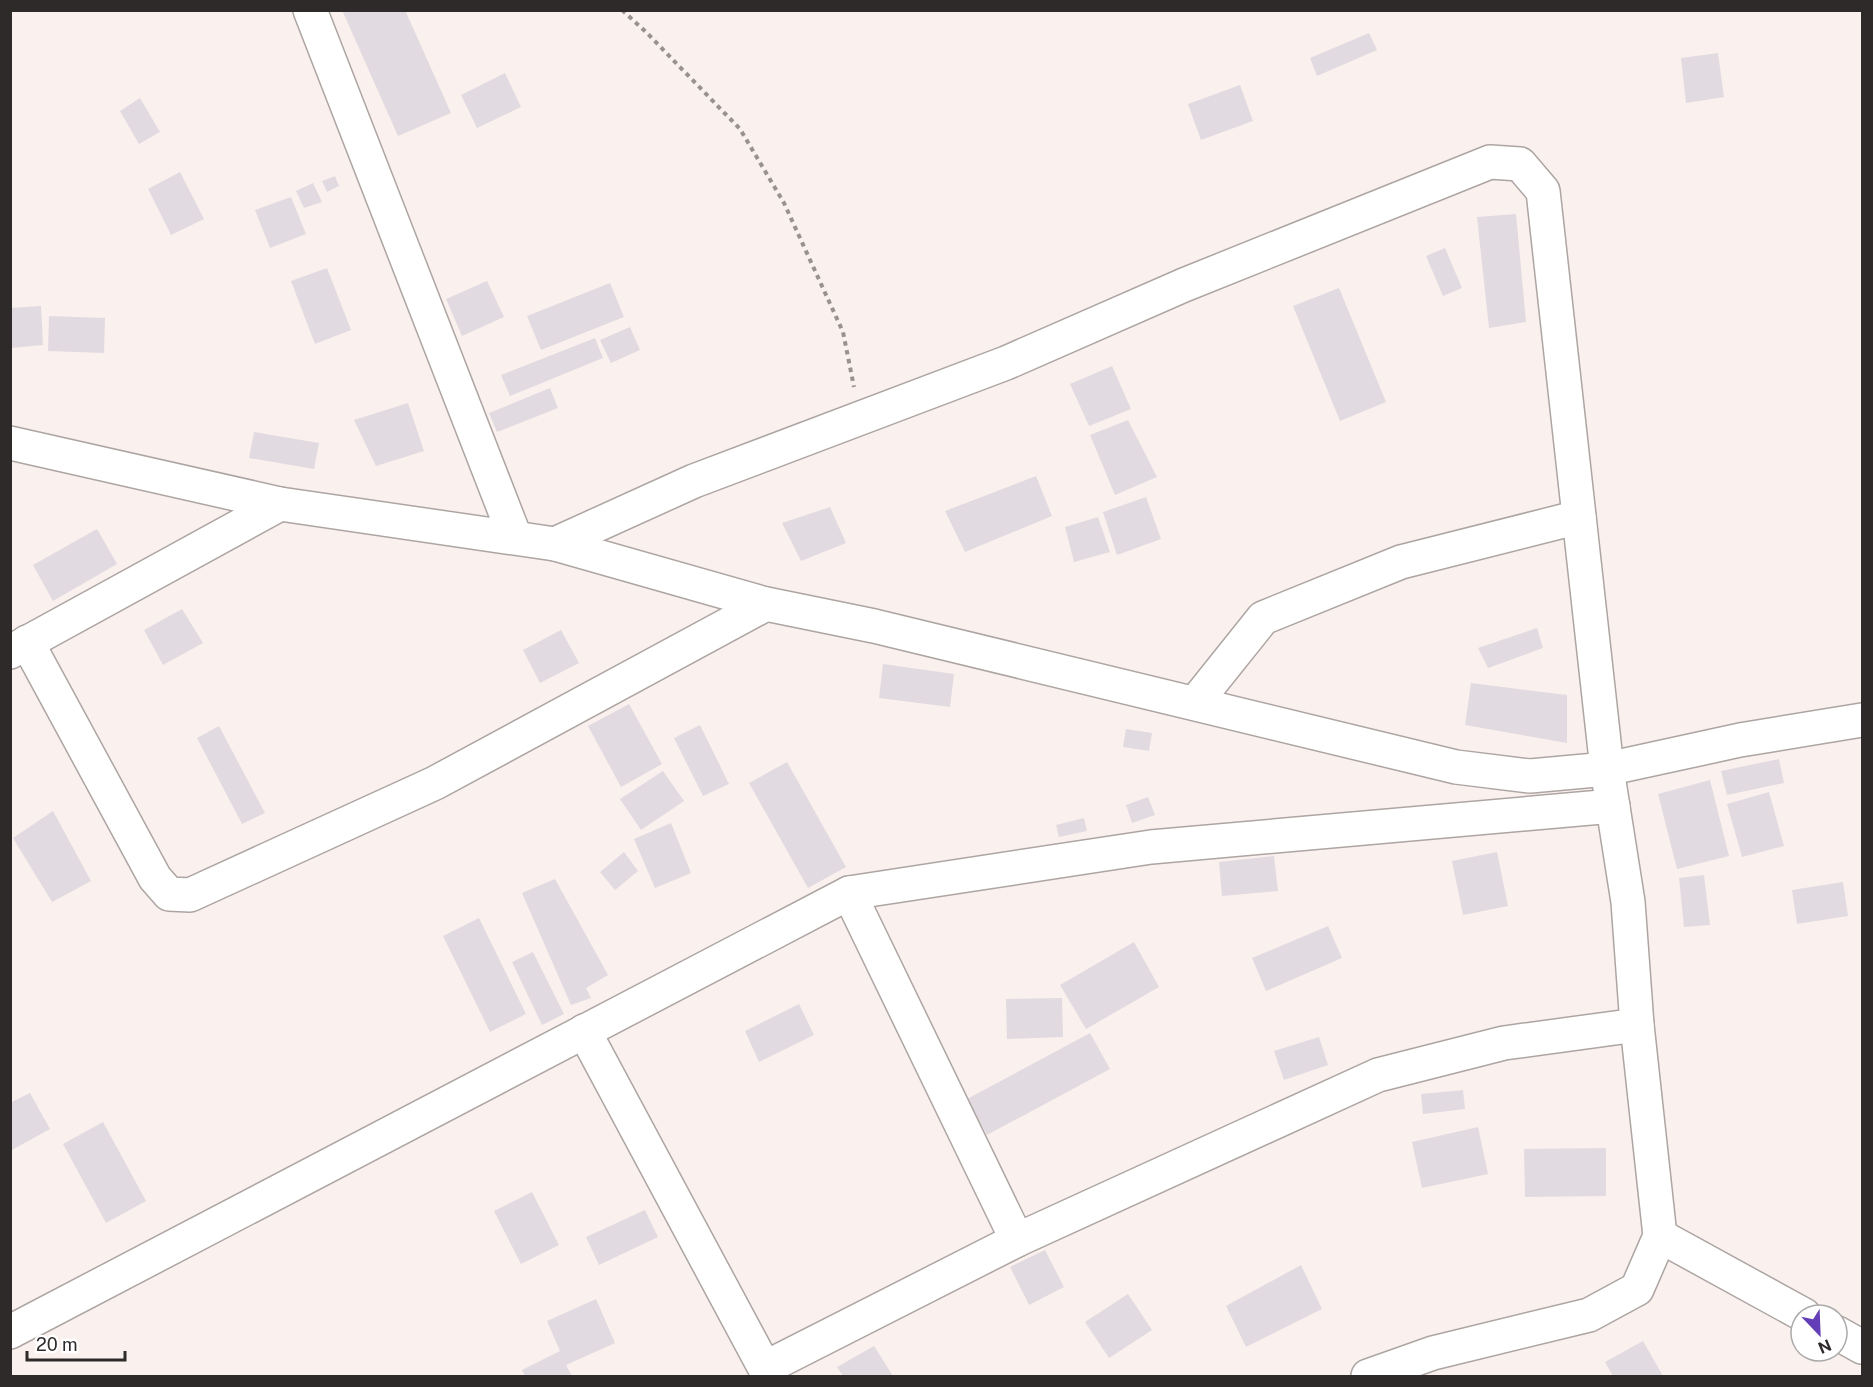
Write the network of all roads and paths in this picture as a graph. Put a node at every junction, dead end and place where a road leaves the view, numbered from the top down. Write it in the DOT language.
graph roads {
  1 [pos="310,10"];
  2 [pos="622,10"];
  3 [pos="859,417"];
  4 [pos="10,443"];
  5 [pos="280,504"];
  6 [pos="1579,518"];
  7 [pos="515,537"];
  8 [pos="555,544"];
  9 [pos="766,604"];
  10 [pos="19,647"];
  11 [pos="1195,703"];
  12 [pos="1863,720"];
  13 [pos="1607,769"];
  14 [pos="1613,806"];
  15 [pos="849,893"];
  16 [pos="1637,1025"];
  17 [pos="584,1031"];
  18 [pos="1660,1236"];
  19 [pos="1017,1240"];
  20 [pos="1789,1307"];
  21 [pos="10,1332"];
  22 [pos="1849,1339"];
  23 [pos="1863,1347"];
  24 [pos="767,1372"];
  25 [pos="1368,1377"];
  1 -- 7 [label="street"];
  2 -- 3 [label="path"];
  3 -- 6 [label="street"];
  3 -- 8 [label="street"];
  4 -- 5 [label="street"];
  5 -- 7 [label="street"];
  5 -- 10 [label="street"];
  6 -- 11 [label="street"];
  6 -- 13 [label="street"];
  7 -- 8 [label="street"];
  8 -- 9 [label="street"];
  9 -- 10 [label="street"];
  9 -- 11 [label="street"];
  11 -- 13 [label="street"];
  12 -- 13 [label="street"];
  13 -- 14 [label="street"];
  14 -- 15 [label="street"];
  14 -- 16 [label="street"];
  15 -- 17 [label="street"];
  15 -- 19 [label="street"];
  16 -- 18 [label="street"];
  16 -- 19 [label="street"];
  17 -- 21 [label="street"];
  17 -- 24 [label="street"];
  18 -- 20 [label="street"];
  18 -- 25 [label="street"];
  19 -- 24 [label="street"];
  22 -- 23 [label="street"];
}
